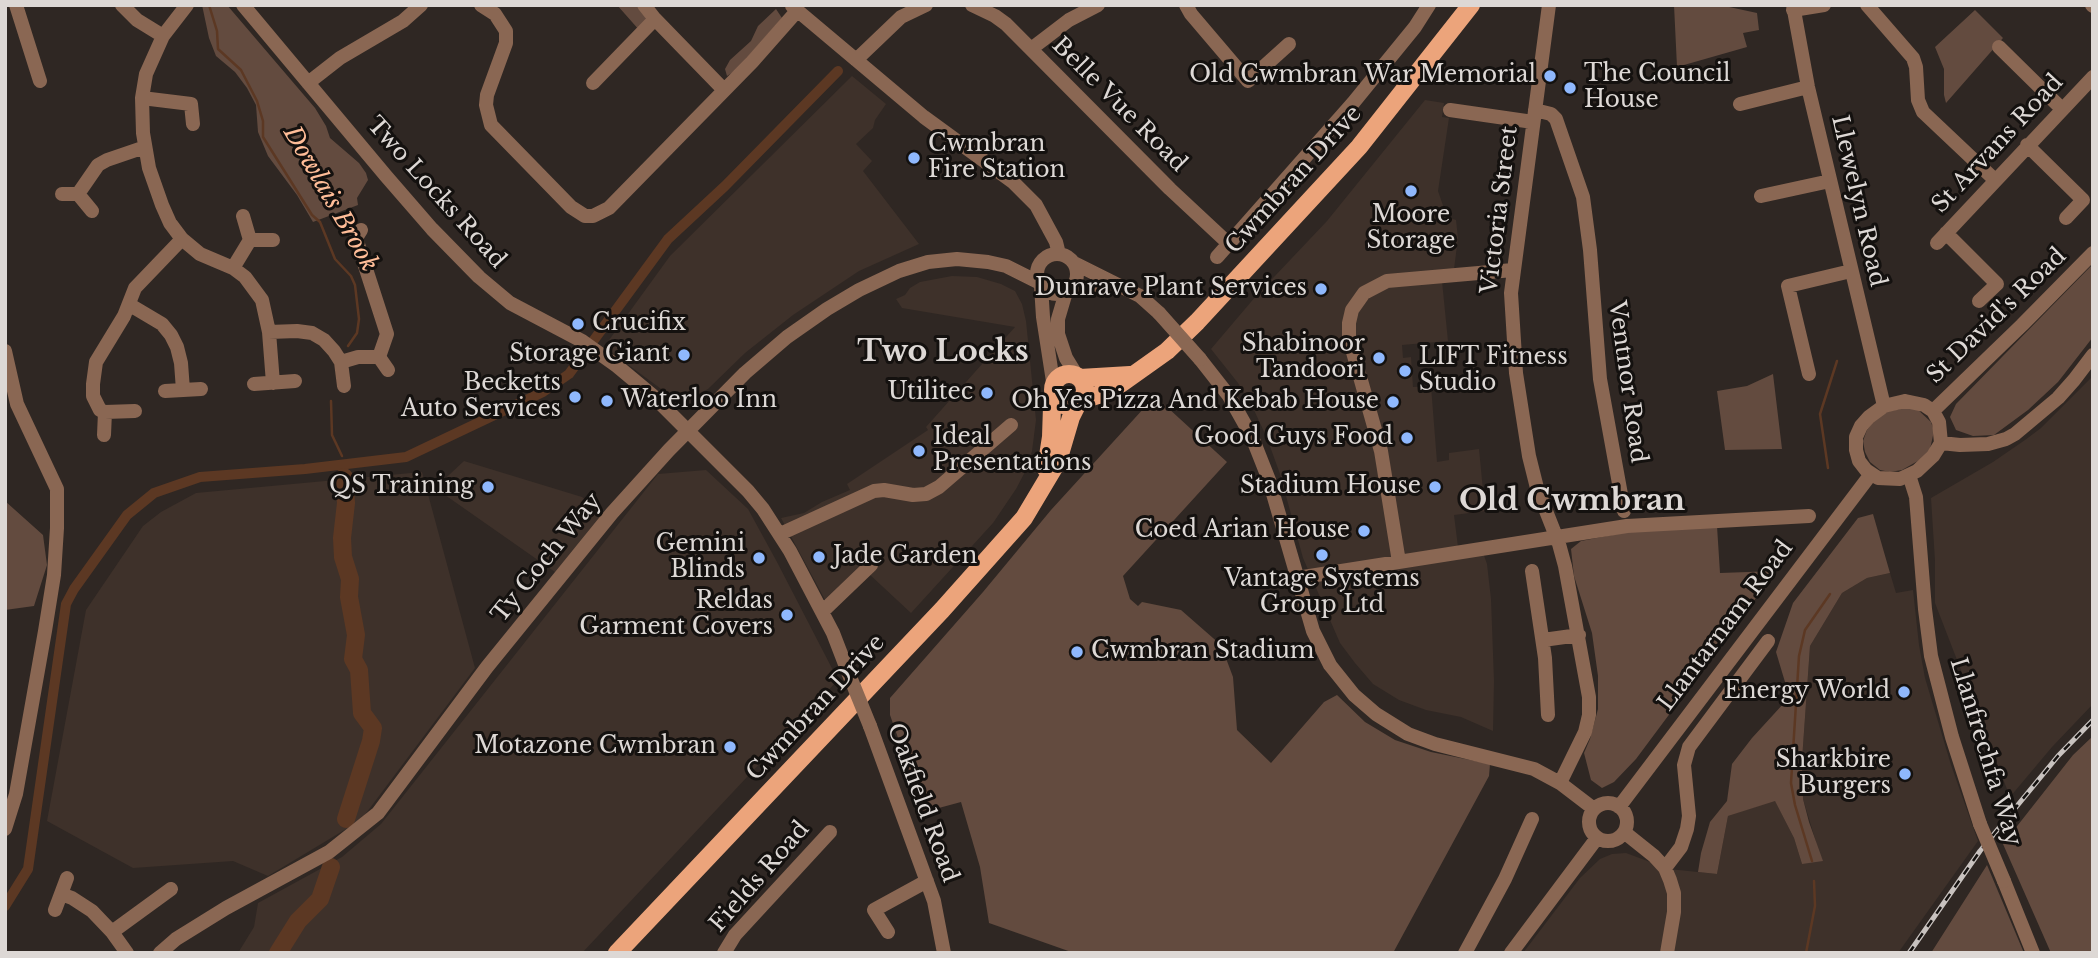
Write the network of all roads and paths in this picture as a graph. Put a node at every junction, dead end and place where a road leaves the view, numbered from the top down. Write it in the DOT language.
graph roads {
  1 [pos="16,5"];
  2 [pos="122,5"];
  3 [pos="187,5"];
  4 [pos="243,5"];
  5 [pos="421,5"];
  6 [pos="481,5"];
  7 [pos="644,5"];
  8 [pos="926,5"];
  9 [pos="972,5"];
  10 [pos="1098,5"];
  11 [pos="1186,5"];
  12 [pos="1429,5"];
  13 [pos="1471,5"];
  14 [pos="1549,5"];
  15 [pos="1824,5"];
  16 [pos="1867,5"];
  17 [pos="794,8"];
  18 [pos="1793,8"];
  19 [pos="655,19"];
  20 [pos="163,36"];
  21 [pos="1289,44"];
  22 [pos="1999,47"];
  23 [pos="1031,49"];
  24 [pos="856,60"];
  25 [pos="2093,77"];
  26 [pos="40,80"];
  27 [pos="308,83"];
  28 [pos="593,83"];
  29 [pos="1808,87"];
  30 [pos="724,90"];
  31 [pos="142,98"];
  32 [pos="1740,104"];
  33 [pos="2062,109"];
  34 [pos="1450,110"];
  35 [pos="1534,116"];
  36 [pos="193,124"];
  37 [pos="2027,145"];
  38 [pos="145,147"];
  39 [pos="1995,180"];
  40 [pos="1830,181"];
  41 [pos="62,194"];
  42 [pos="78,194"];
  43 [pos="1760,196"];
  44 [pos="92,211"];
  45 [pos="243,216"];
  46 [pos="2066,218"];
  47 [pos="361,230"];
  48 [pos="182,239"];
  49 [pos="250,240"];
  50 [pos="273,240"];
  51 [pos="1229,244"];
  52 [pos="2093,253"];
  53 [pos="1059,254"];
  54 [pos="1217,257"];
  55 [pos="1041,263"];
  56 [pos="1074,263"];
  57 [pos="1006,266"];
  58 [pos="233,268"];
  59 [pos="1513,270"];
  60 [pos="1851,271"];
  61 [pos="1040,285"];
  62 [pos="1123,288"];
  63 [pos="1068,291"];
  64 [pos="1979,301"];
  65 [pos="130,305"];
  66 [pos="269,332"];
  67 [pos="5,351"];
  68 [pos="2093,355"];
  69 [pos="379,358"];
  70 [pos="341,362"];
  71 [pos="388,370"];
  72 [pos="1137,373"];
  73 [pos="1809,374"];
  74 [pos="1079,377"];
  75 [pos="295,381"];
  76 [pos="273,383"];
  77 [pos="254,384"];
  78 [pos="344,386"];
  79 [pos="201,389"];
  80 [pos="183,390"];
  81 [pos="165,391"];
  82 [pos="1054,392"];
  83 [pos="1080,401"];
  84 [pos="1884,406"];
  85 [pos="135,411"];
  86 [pos="1933,411"];
  87 [pos="105,412"];
  88 [pos="1011,425"];
  89 [pos="689,431"];
  90 [pos="104,435"];
  91 [pos="1941,443"];
  92 [pos="1871,474"];
  93 [pos="1909,475"];
  94 [pos="1041,489"];
  95 [pos="1624,511"];
  96 [pos="1809,516"];
  97 [pos="780,534"];
  98 [pos="1556,537"];
  99 [pos="1399,562"];
  100 [pos="871,565"];
  101 [pos="1532,571"];
  102 [pos="1297,578"];
  103 [pos="822,612"];
  104 [pos="1578,635"];
  105 [pos="1543,640"];
  106 [pos="1768,640"];
  107 [pos="1548,715"];
  108 [pos="1560,783"];
  109 [pos="10,791"];
  110 [pos="1619,807"];
  111 [pos="1594,809"];
  112 [pos="1532,819"];
  113 [pos="5,829"];
  114 [pos="830,832"];
  115 [pos="1624,832"];
  116 [pos="1597,838"];
  117 [pos="1664,868"];
  118 [pos="67,878"];
  119 [pos="926,881"];
  120 [pos="145,888"];
  121 [pos="171,890"];
  122 [pos="61,894"];
  123 [pos="155,901"];
  124 [pos="55,909"];
  125 [pos="112,932"];
  126 [pos="888,932"];
  127 [pos="729,950"];
  128 [pos="127,953"];
  129 [pos="160,953"];
  130 [pos="617,953"];
  131 [pos="944,953"];
  132 [pos="1465,953"];
  133 [pos="1511,953"];
  134 [pos="1667,953"];
  135 [pos="2033,953"];
  1 -- 26 [label="street"];
  2 -- 20 [label="street"];
  3 -- 20 [label="street"];
  4 -- 27 [label="street, Two Locks Road"];
  5 -- 27 [label="street"];
  6 -- 30 [label="street"];
  7 -- 19 [label="street"];
  8 -- 24 [label="street"];
  9 -- 23 [label="street, Belle Vue Road"];
  10 -- 23 [label="street"];
  11 -- 21 [label="street"];
  12 -- 51 [label="street"];
  13 -- 72 [label="main road, Cwmbran Drive"];
  14 -- 35 [label="street, Victoria Street"];
  15 -- 18 [label="street"];
  16 -- 39 [label="street"];
  17 -- 24 [label="street"];
  17 -- 30 [label="street"];
  18 -- 29 [label="street, Llewelyn Road"];
  19 -- 28 [label="street"];
  19 -- 30 [label="street"];
  20 -- 31 [label="street"];
  22 -- 33 [label="street"];
  23 -- 51 [label="street, Belle Vue Road"];
  24 -- 53 [label="street"];
  25 -- 33 [label="street, St Arvans Road"];
  27 -- 89 [label="street, Two Locks Road"];
  29 -- 32 [label="street"];
  29 -- 40 [label="street, Llewelyn Road"];
  31 -- 36 [label="street"];
  31 -- 38 [label="street"];
  33 -- 37 [label="street, St Arvans Road"];
  34 -- 35 [label="street"];
  35 -- 59 [label="street, Victoria Street"];
  35 -- 95 [label="street, Ventnor Road"];
  37 -- 39 [label="street, St Arvans Road"];
  37 -- 46 [label="street"];
  38 -- 42 [label="street"];
  38 -- 48 [label="street"];
  39 -- 64 [label="street, St Arvans Road"];
  40 -- 43 [label="street"];
  40 -- 60 [label="street, Llewelyn Road"];
  41 -- 42 [label="street"];
  42 -- 44 [label="street"];
  45 -- 49 [label="street"];
  47 -- 69 [label="street"];
  48 -- 58 [label="street"];
  48 -- 65 [label="street"];
  49 -- 50 [label="street"];
  49 -- 58 [label="street"];
  51 -- 54 [label="street"];
  52 -- 86 [label="street, St David's Road"];
  53 -- 55 [label="street"];
  53 -- 56 [label="street"];
  55 -- 57 [label="street, Ty Coch Way"];
  55 -- 61 [label="street"];
  56 -- 62 [label="street"];
  56 -- 63 [label="street"];
  57 -- 61 [label="street, Ty Coch Way"];
  57 -- 89 [label="street, Ty Coch Way"];
  58 -- 66 [label="street"];
  59 -- 98 [label="street, Victoria Street"];
  59 -- 99 [label="street"];
  60 -- 73 [label="street"];
  60 -- 84 [label="street, Llewelyn Road"];
  61 -- 63 [label="street"];
  61 -- 82 [label="street"];
  62 -- 63 [label="street"];
  62 -- 102 [label="street, bridge"];
  63 -- 74 [label="street"];
  65 -- 80 [label="street"];
  65 -- 87 [label="street"];
  66 -- 70 [label="street"];
  66 -- 76 [label="street"];
  67 -- 109 [label="street"];
  68 -- 91 [label="street"];
  69 -- 70 [label="street"];
  69 -- 71 [label="street"];
  70 -- 78 [label="street"];
  72 -- 74 [label="main road"];
  72 -- 83 [label="main road, Cwmbran Drive"];
  74 -- 82 [label="main road"];
  74 -- 83 [label="main road"];
  75 -- 76 [label="street"];
  76 -- 77 [label="street"];
  79 -- 80 [label="street"];
  80 -- 81 [label="street"];
  82 -- 83 [label="main road"];
  82 -- 94 [label="main road"];
  83 -- 94 [label="main road, Cwmbran Drive"];
  84 -- 86 [label="street"];
  84 -- 92 [label="street"];
  85 -- 87 [label="street"];
  86 -- 91 [label="street"];
  87 -- 90 [label="street"];
  88 -- 97 [label="street"];
  89 -- 97 [label="street, Two Locks Road"];
  89 -- 129 [label="street, Ty Coch Way"];
  91 -- 93 [label="street"];
  92 -- 93 [label="street"];
  92 -- 110 [label="street, Llantarnam Road"];
  93 -- 135 [label="street, Llanfrechfa Way, bridge"];
  94 -- 130 [label="main road, Cwmbran Drive"];
  96 -- 98 [label="street"];
  97 -- 103 [label="street, Oakfield Road"];
  98 -- 99 [label="street"];
  98 -- 104 [label="street, Victoria Street"];
  99 -- 102 [label="street"];
  100 -- 103 [label="street"];
  101 -- 105 [label="street"];
  102 -- 108 [label="street"];
  103 -- 119 [label="street, Oakfield Road, bridge"];
  104 -- 105 [label="street"];
  104 -- 108 [label="street, Victoria Street"];
  105 -- 107 [label="street"];
  106 -- 117 [label="street"];
  108 -- 111 [label="street"];
  109 -- 113 [label="street"];
  110 -- 111 [label="street"];
  110 -- 115 [label="street"];
  111 -- 116 [label="street"];
  112 -- 132 [label="street"];
  114 -- 127 [label="street, Fields Road"];
  115 -- 116 [label="street"];
  115 -- 117 [label="street"];
  116 -- 133 [label="street"];
  117 -- 134 [label="street"];
  118 -- 122 [label="street"];
  119 -- 126 [label="street"];
  119 -- 131 [label="street, Oakfield Road"];
  120 -- 123 [label="street"];
  121 -- 123 [label="street"];
  122 -- 124 [label="street"];
  122 -- 125 [label="street"];
  123 -- 125 [label="street"];
  125 -- 128 [label="street"];
}
